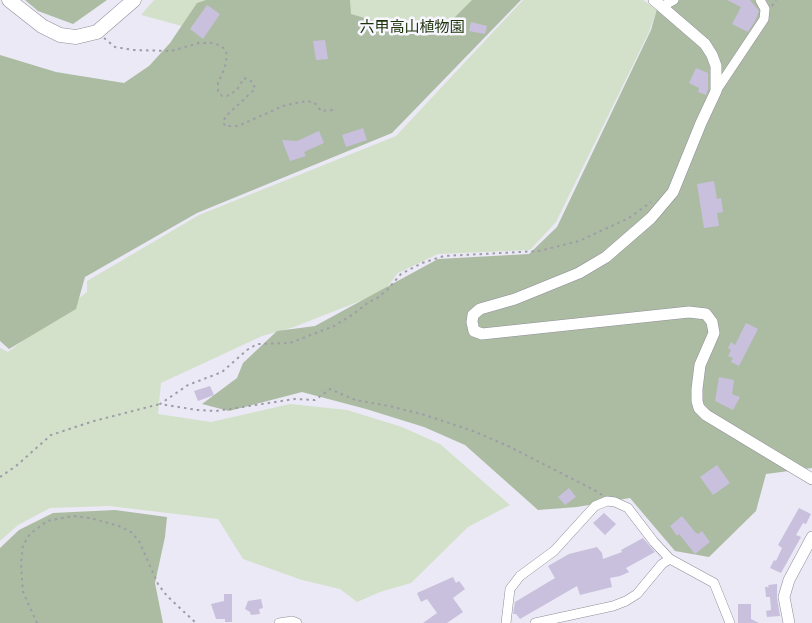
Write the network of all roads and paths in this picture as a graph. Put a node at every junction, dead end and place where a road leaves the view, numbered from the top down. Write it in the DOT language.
graph roads {
  1 [pos="9,0"];
  2 [pos="134,0"];
  3 [pos="674,0"];
  4 [pos="760,0"];
  5 [pos="658,3"];
  6 [pos="97,32"];
  7 [pos="716,91"];
  8 [pos="333,110"];
  9 [pos="654,198"];
  10 [pos="160,404"];
  11 [pos="0,477"];
  12 [pos="812,479"];
  13 [pos="608,501"];
  14 [pos="812,537"];
  15 [pos="670,559"];
  16 [pos="37,623"];
  17 [pos="196,623"];
  18 [pos="279,623"];
  19 [pos="298,623"];
  20 [pos="506,623"];
  21 [pos="535,623"];
  22 [pos="730,623"];
  23 [pos="789,623"];
  1 -- 6 [label="main road"];
  2 -- 6 [label="main road"];
  3 -- 5 [label="street"];
  4 -- 7 [label="street"];
  5 -- 7 [label="street"];
  6 -- 8 [label="path"];
  7 -- 12 [label="street"];
  9 -- 10 [label="path"];
  10 -- 11 [label="path"];
  10 -- 13 [label="path"];
  13 -- 15 [label="street"];
  13 -- 20 [label="street"];
  14 -- 23 [label="street"];
  15 -- 21 [label="street"];
  15 -- 22 [label="street"];
  16 -- 17 [label="path"];
  18 -- 19 [label="street"];
}
